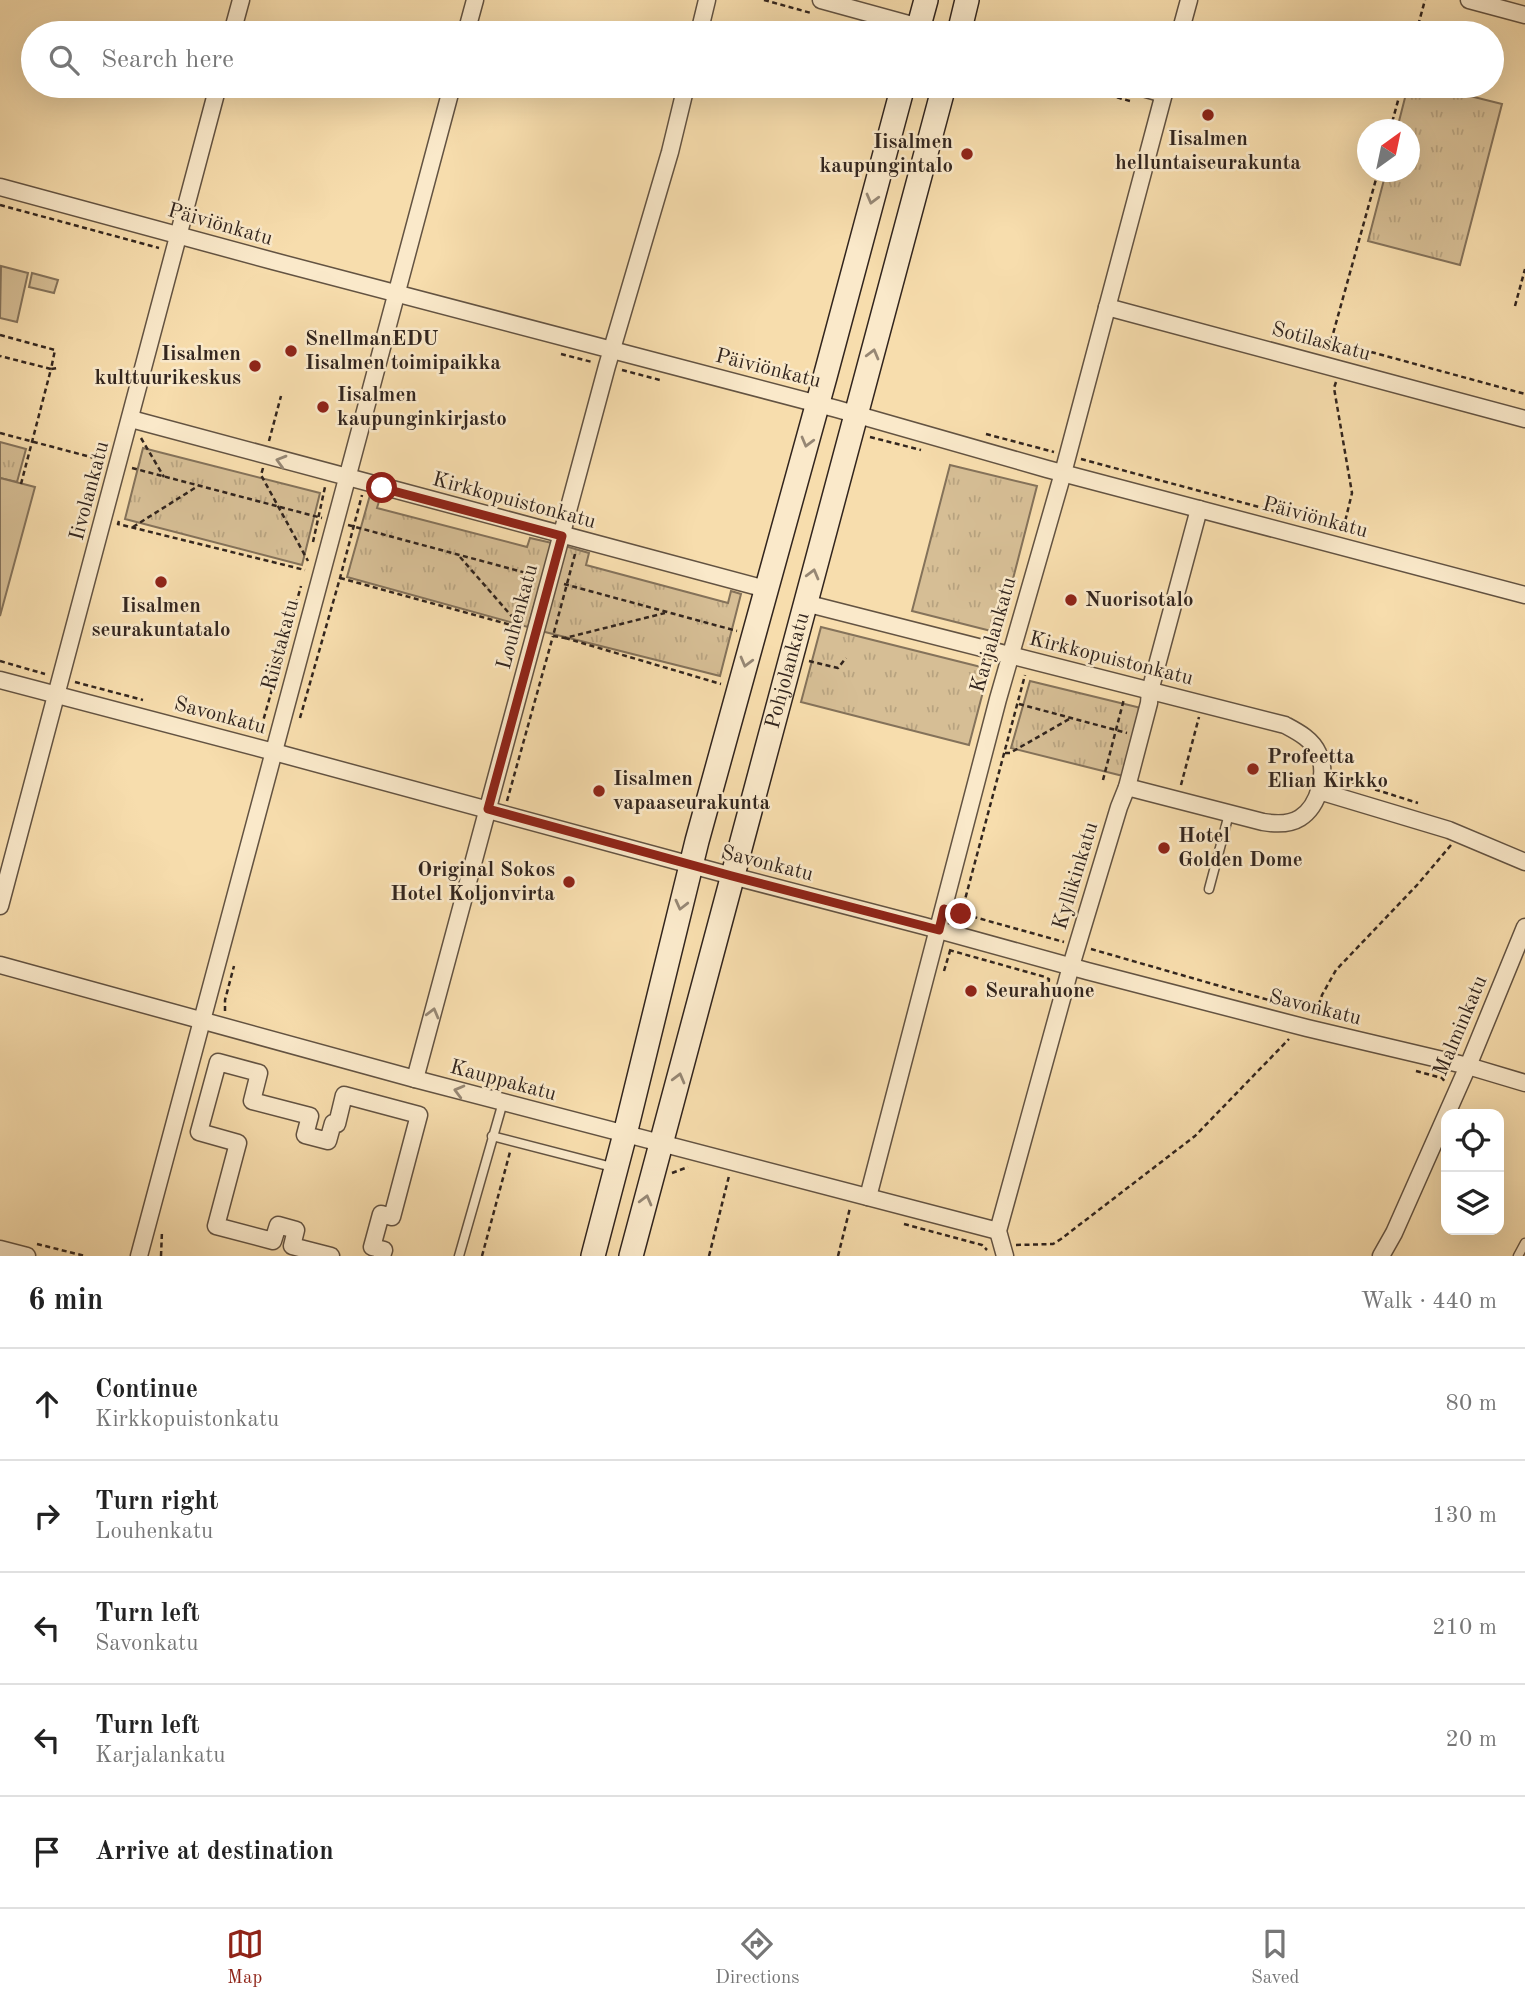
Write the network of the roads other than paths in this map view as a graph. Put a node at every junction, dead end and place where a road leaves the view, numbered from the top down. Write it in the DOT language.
graph roads {
  1 [pos="241,0"];
  2 [pos="475,0"];
  3 [pos="707,0"];
  4 [pos="821,0"];
  5 [pos="926,0"];
  6 [pos="967,0"];
  7 [pos="1189,0"];
  8 [pos="1469,0"];
  9 [pos="1525,15"];
  10 [pos="235,21"];
  11 [pos="469,21"];
  12 [pos="702,21"];
  13 [pos="892,21"];
  14 [pos="926,21"];
  15 [pos="962,21"];
  16 [pos="1183,21"];
  17 [pos="215,98"];
  18 [pos="449,98"];
  19 [pos="683,98"];
  20 [pos="900,98"];
  21 [pos="941,98"];
  22 [pos="1163,98"];
  23 [pos="0,187"];
  24 [pos="179,234"];
  25 [pos="397,293"];
  26 [pos="1107,306"];
  27 [pos="612,350"];
  28 [pos="818,404"];
  29 [pos="856,415"];
  30 [pos="1525,419"];
  31 [pos="139,427"];
  32 [pos="1063,472"];
  33 [pos="347,478"];
  34 [pos="1199,509"];
  35 [pos="562,536"];
  36 [pos="766,589"];
  37 [pos="1525,595"];
  38 [pos="806,603"];
  39 [pos="1010,656"];
  40 [pos="0,680"];
  41 [pos="1150,691"];
  42 [pos="56,695"];
  43 [pos="274,752"];
  44 [pos="1127,788"];
  45 [pos="1319,791"];
  46 [pos="488,809"];
  47 [pos="1229,814"];
  48 [pos="1525,862"];
  49 [pos="691,865"];
  50 [pos="732,876"];
  51 [pos="1209,889"];
  52 [pos="0,906"];
  53 [pos="1525,927"];
  54 [pos="939,930"];
  55 [pos="0,965"];
  56 [pos="1071,966"];
  57 [pos="202,1020"];
  58 [pos="1468,1066"];
  59 [pos="415,1079"];
  60 [pos="1525,1083"];
  61 [pos="502,1102"];
  62 [pos="625,1134"];
  63 [pos="492,1136"];
  64 [pos="662,1144"];
  65 [pos="615,1168"];
  66 [pos="868,1197"];
  67 [pos="998,1231"];
  68 [pos="1525,1243"];
  69 [pos="0,1249"];
  70 [pos="32,1250"];
  71 [pos="1011,1250"];
  72 [pos="139,1256"];
  73 [pos="331,1256"];
  74 [pos="382,1256"];
  75 [pos="459,1256"];
  76 [pos="593,1256"];
  77 [pos="631,1256"];
  78 [pos="1381,1256"];
  79 [pos="1518,1256"];
  1 -- 10 [label="street"];
  2 -- 11 [label="street"];
  3 -- 12 [label="street"];
  4 -- 13 [label="street"];
  5 -- 14 [label="main road"];
  6 -- 15 [label="main road"];
  7 -- 16 [label="street"];
  8 -- 9 [label="street"];
  17 -- 24 [label="street, Iivolankatu"];
  18 -- 25 [label="street, Riistakatu"];
  19 -- 27 [label="street, Louhenkatu"];
  20 -- 28 [label="main road, Pohjolankatu, one-way"];
  29 -- 21 [label="main road, Pohjolankatu, one-way"];
  22 -- 26 [label="street, Karjalankatu"];
  23 -- 24 [label="street, Päiviönkatu"];
  24 -- 25 [label="street, Päiviönkatu"];
  24 -- 31 [label="street, Iivolankatu"];
  25 -- 27 [label="street, Päiviönkatu"];
  25 -- 33 [label="street, Riistakatu"];
  26 -- 30 [label="street, Sotilaskatu"];
  26 -- 32 [label="street, Karjalankatu"];
  27 -- 28 [label="street, Päiviönkatu"];
  27 -- 35 [label="street, Louhenkatu"];
  28 -- 29 [label="street, Päiviönkatu"];
  28 -- 36 [label="main road, Pohjolankatu, one-way"];
  29 -- 32 [label="street, Päiviönkatu"];
  38 -- 29 [label="main road, Pohjolankatu, one-way"];
  33 -- 31 [label="street, Kirkkopuistonkatu, one-way"];
  31 -- 42 [label="street, Iivolankatu"];
  32 -- 34 [label="street, Päiviönkatu"];
  32 -- 39 [label="street, Karjalankatu"];
  33 -- 35 [label="street, Kirkkopuistonkatu"];
  33 -- 43 [label="street, Riistakatu"];
  34 -- 37 [label="street, Päiviönkatu"];
  34 -- 41 [label="street, Kyllikinkatu"];
  35 -- 36 [label="street, Kirkkopuistonkatu"];
  35 -- 46 [label="street, Louhenkatu"];
  36 -- 49 [label="main road, Pohjolankatu, one-way"];
  38 -- 39 [label="street, Kirkkopuistonkatu"];
  38 -- 50 [label="main road, Pohjolankatu"];
  39 -- 41 [label="street, Kirkkopuistonkatu"];
  39 -- 54 [label="street, Karjalankatu"];
  40 -- 42 [label="street, Savonkatu"];
  41 -- 44 [label="street, Kyllikinkatu"];
  41 -- 45 [label="street, Kirkkopuistonkatu"];
  42 -- 43 [label="street, Savonkatu"];
  42 -- 52 [label="street, Iivolankatu"];
  43 -- 46 [label="street, Savonkatu"];
  43 -- 57 [label="street, Riistakatu"];
  44 -- 47 [label="street"];
  44 -- 56 [label="street, Kyllikinkatu"];
  45 -- 47 [label="street"];
  45 -- 48 [label="street"];
  46 -- 49 [label="street, Savonkatu"];
  59 -- 46 [label="street, Louhenkatu, one-way"];
  47 -- 51 [label="lane"];
  49 -- 50 [label="street, Savonkatu"];
  49 -- 62 [label="main road, Pohjolankatu, one-way"];
  50 -- 54 [label="street, Savonkatu"];
  64 -- 50 [label="main road, Pohjolankatu, one-way"];
  53 -- 58 [label="street, Malminkatu"];
  54 -- 56 [label="street, Savonkatu"];
  54 -- 66 [label="street, Karjalankatu"];
  55 -- 57 [label="street, Kauppakatu"];
  56 -- 58 [label="street, Savonkatu"];
  56 -- 67 [label="street, Kyllikinkatu"];
  57 -- 59 [label="street, Kauppakatu"];
  57 -- 72 [label="street, Riistakatu"];
  58 -- 60 [label="street, Savonkatu"];
  58 -- 78 [label="street, Malminkatu"];
  61 -- 59 [label="street, Kauppakatu, one-way"];
  61 -- 62 [label="street, Kauppakatu"];
  61 -- 63 [label="lane"];
  62 -- 64 [label="street, Kauppakatu"];
  62 -- 65 [label="main road, Pohjolankatu"];
  63 -- 65 [label="lane"];
  63 -- 75 [label="lane"];
  64 -- 66 [label="street, Kauppakatu"];
  77 -- 64 [label="main road, Pohjolankatu, one-way"];
  65 -- 76 [label="main road, Pohjolankatu"];
  66 -- 67 [label="street, Kauppakatu"];
  67 -- 71 [label="street"];
  68 -- 79 [label="lane"];
  69 -- 70 [label="street"];
  73 -- 74 [label="street"];
}
